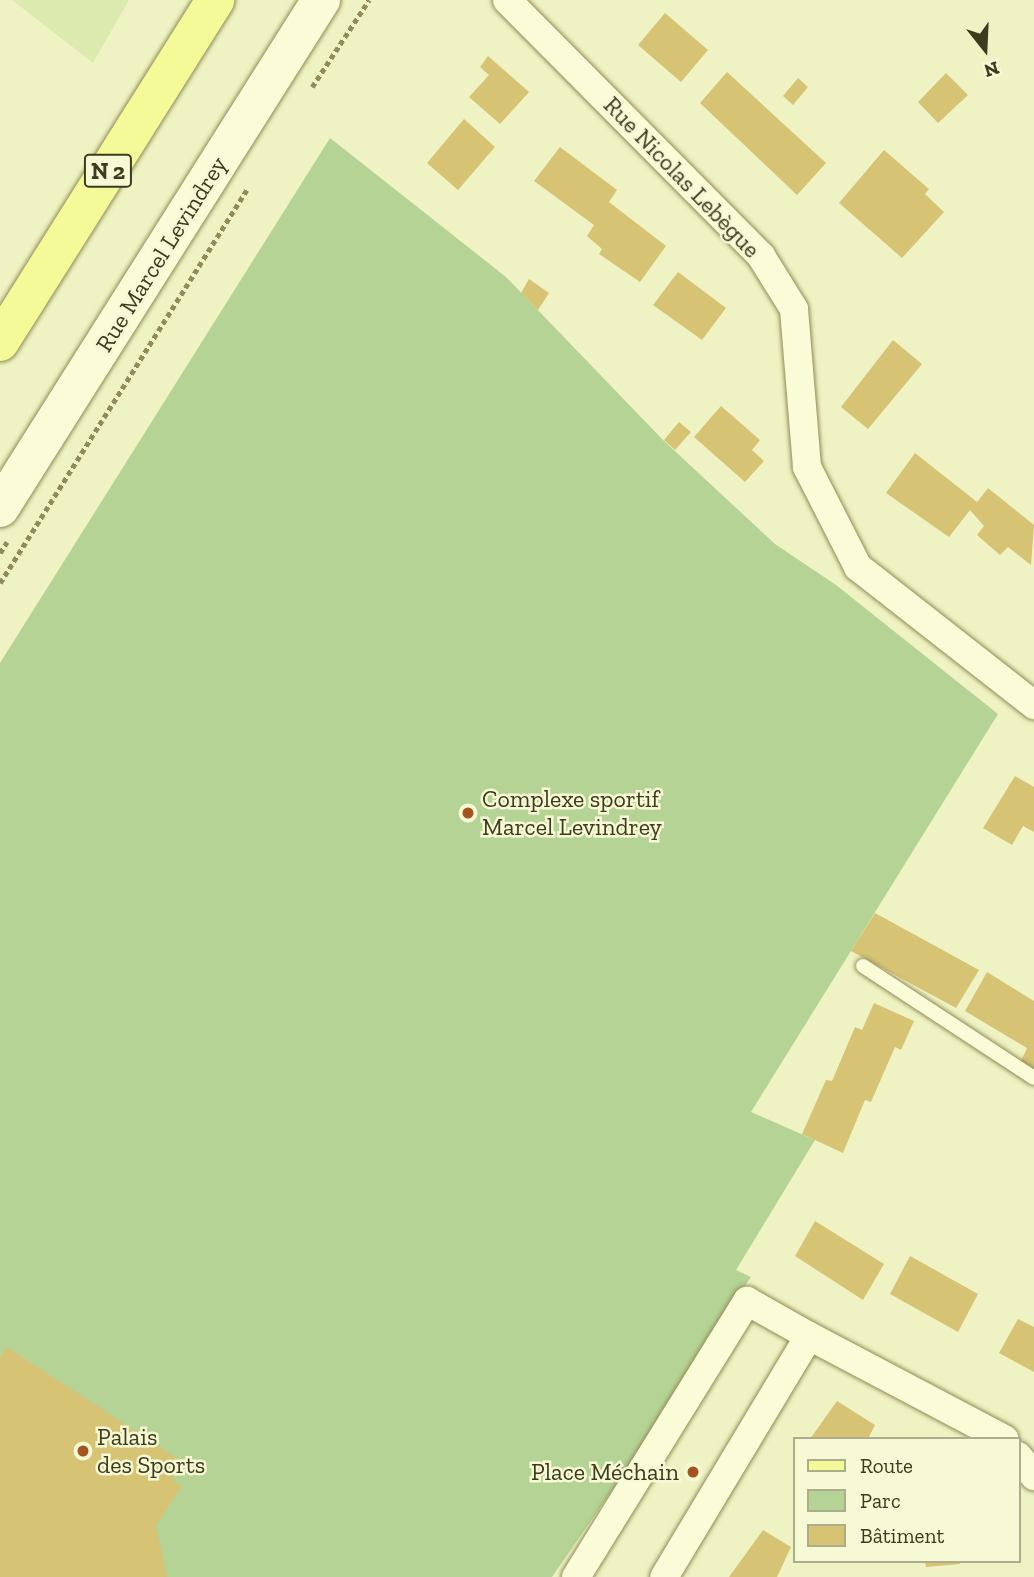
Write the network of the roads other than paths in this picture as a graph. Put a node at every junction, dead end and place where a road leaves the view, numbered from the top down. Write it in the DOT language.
graph roads {
  1 [pos="215,0"];
  2 [pos="321,0"];
  3 [pos="507,0"];
  4 [pos="0,342"];
  5 [pos="0,508"];
  6 [pos="1034,705"];
  7 [pos="863,966"];
  8 [pos="1034,1078"];
  9 [pos="809,1336"];
  10 [pos="1000,1437"];
  11 [pos="1020,1458"];
  12 [pos="1034,1475"];
  13 [pos="576,1577"];
  14 [pos="664,1577"];
  1 -- 4 [label="main road, N 2"];
  2 -- 5 [label="street, Rue Marcel Levindrey"];
  3 -- 6 [label="street, Rue Nicolas Lebègue"];
  7 -- 8 [label="lane"];
  9 -- 10 [label="street"];
  9 -- 13 [label="street"];
  9 -- 14 [label="street"];
  11 -- 12 [label="street"];
}
